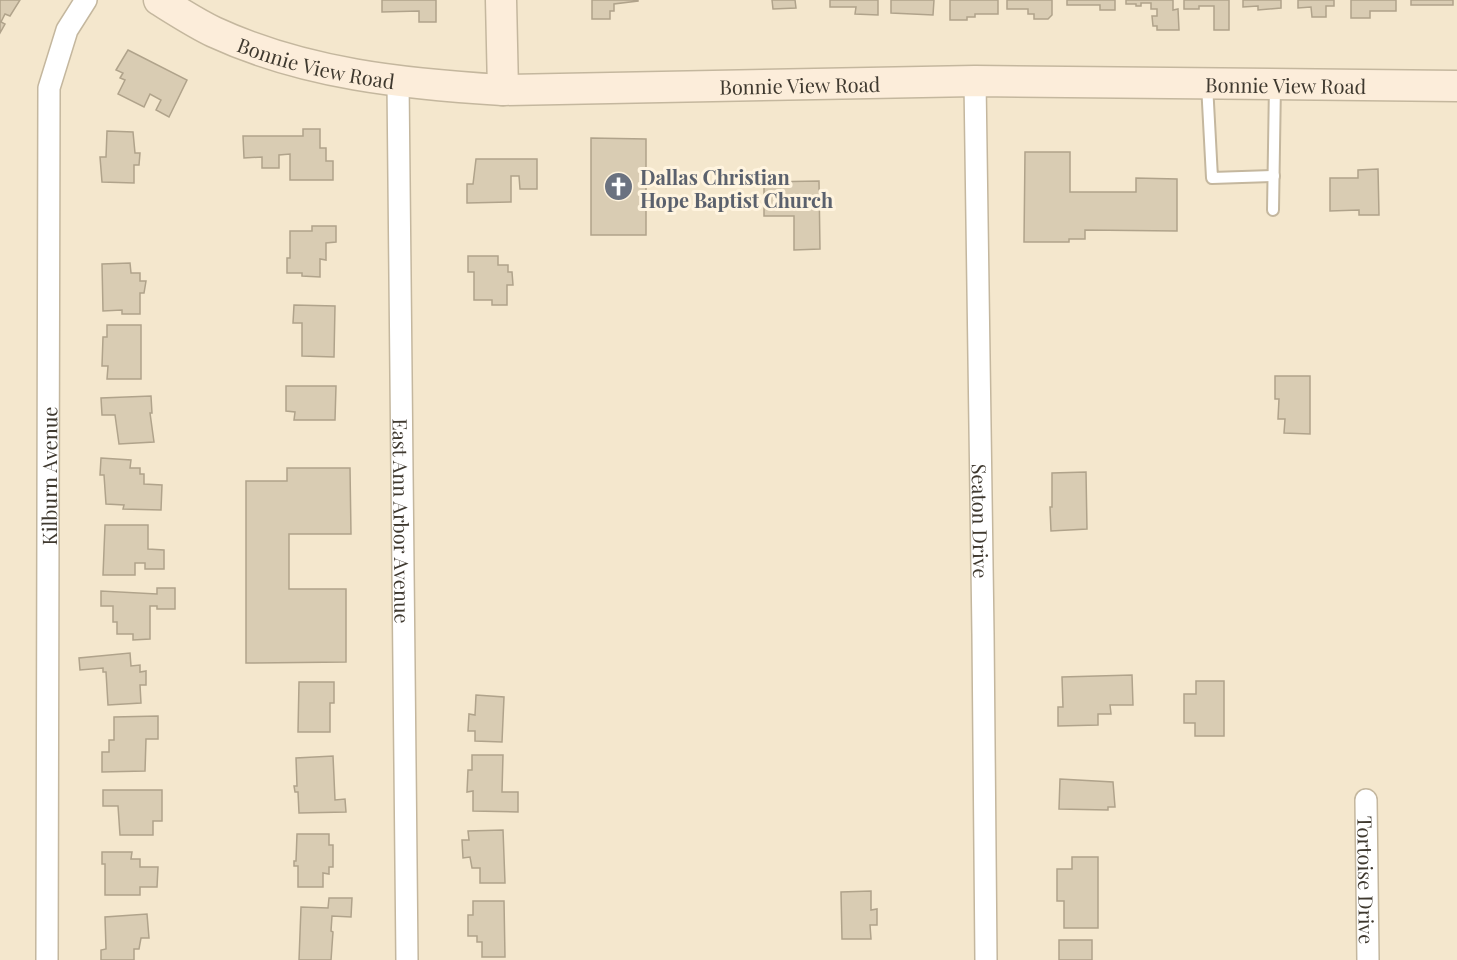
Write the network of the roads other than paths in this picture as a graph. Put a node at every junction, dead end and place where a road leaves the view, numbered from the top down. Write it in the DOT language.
graph roads {
  1 [pos="86,0"];
  2 [pos="159,0"];
  3 [pos="501,0"];
  4 [pos="398,81"];
  5 [pos="975,81"];
  6 [pos="1207,84"];
  7 [pos="1275,84"];
  8 [pos="1457,86"];
  9 [pos="503,90"];
  10 [pos="1274,176"];
  11 [pos="1273,210"];
  12 [pos="1366,800"];
  13 [pos="47,960"];
  14 [pos="407,960"];
  15 [pos="986,960"];
  16 [pos="1368,960"];
  1 -- 13 [label="street, Kilburn Avenue"];
  2 -- 4 [label="street, Bonnie View Road"];
  3 -- 9 [label="street"];
  4 -- 9 [label="street, Bonnie View Road"];
  4 -- 14 [label="street, East Ann Arbor Avenue"];
  5 -- 6 [label="street, Bonnie View Road"];
  5 -- 9 [label="street, Bonnie View Road"];
  5 -- 15 [label="street, Seaton Drive"];
  6 -- 7 [label="street, Bonnie View Road"];
  6 -- 10 [label="lane"];
  7 -- 8 [label="street, Bonnie View Road"];
  7 -- 10 [label="lane"];
  10 -- 11 [label="lane"];
  12 -- 16 [label="street, Tortoise Drive"];
}
